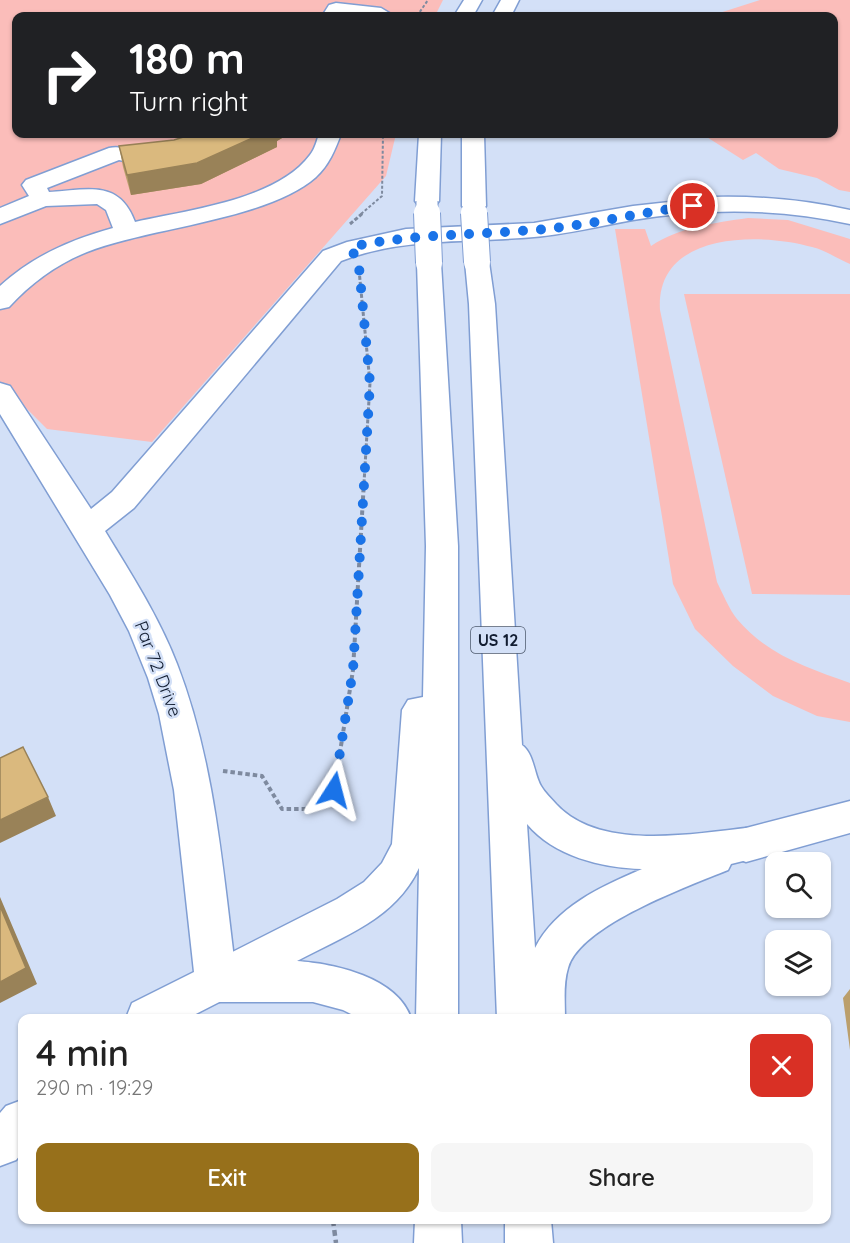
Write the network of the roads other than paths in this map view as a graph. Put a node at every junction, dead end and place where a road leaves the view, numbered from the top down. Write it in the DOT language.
graph roads {
  1 [pos="334,12"];
  2 [pos="363,12"];
  3 [pos="209,138"];
  4 [pos="328,138"];
  5 [pos="430,138"];
  6 [pos="473,138"];
  7 [pos="117,153"];
  8 [pos="101,197"];
  9 [pos="42,199"];
  10 [pos="0,217"];
  11 [pos="850,217"];
  12 [pos="126,232"];
  13 [pos="0,301"];
  14 [pos="0,392"];
  15 [pos="87,529"];
  16 [pos="442,546"];
  17 [pos="502,730"];
  18 [pos="850,817"];
  19 [pos="747,845"];
  20 [pos="216,982"];
  21 [pos="155,1014"];
  22 [pos="386,1014"];
  23 [pos="437,1014"];
  24 [pos="518,1014"];
  25 [pos="544,1014"];
  26 [pos="18,1126"];
  27 [pos="0,1144"];
  28 [pos="438,1224"];
  29 [pos="528,1224"];
  30 [pos="546,1224"];
  31 [pos="438,1243"];
  32 [pos="529,1243"];
  33 [pos="547,1243"];
  1 -- 2 [label="main road"];
  3 -- 7 [label="main road"];
  4 -- 12 [label="main road"];
  5 -- 16 [label="main road, bridge"];
  6 -- 17 [label="main road, US 12, bridge"];
  7 -- 8 [label="main road"];
  7 -- 9 [label="main road"];
  8 -- 9 [label="main road"];
  8 -- 12 [label="main road"];
  9 -- 10 [label="main road"];
  11 -- 15 [label="main road"];
  12 -- 13 [label="main road"];
  14 -- 15 [label="main road, Par 72 Drive"];
  15 -- 20 [label="main road, Par 72 Drive"];
  16 -- 20 [label="main road"];
  16 -- 23 [label="main road"];
  17 -- 19 [label="main road"];
  17 -- 24 [label="main road, US 12"];
  18 -- 19 [label="main road"];
  19 -- 25 [label="main road"];
  20 -- 21 [label="main road"];
  20 -- 22 [label="main road"];
  26 -- 27 [label="main road"];
  28 -- 31 [label="main road"];
  29 -- 32 [label="main road"];
  30 -- 33 [label="main road"];
}
